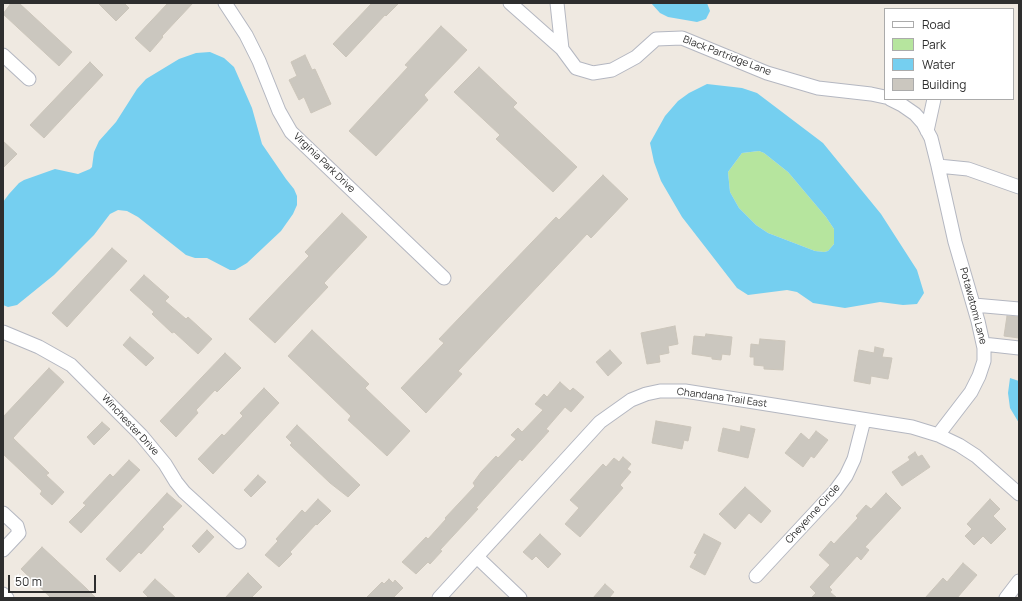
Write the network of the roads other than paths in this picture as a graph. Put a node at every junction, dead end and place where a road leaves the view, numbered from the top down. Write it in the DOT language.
graph roads {
  1 [pos="225,3"];
  2 [pos="510,3"];
  3 [pos="557,3"];
  4 [pos="562,49"];
  5 [pos="3,55"];
  6 [pos="29,79"];
  7 [pos="884,97"];
  8 [pos="934,100"];
  9 [pos="903,102"];
  10 [pos="927,131"];
  11 [pos="938,166"];
  12 [pos="1019,187"];
  13 [pos="444,278"];
  14 [pos="974,305"];
  15 [pos="1019,309"];
  16 [pos="3,332"];
  17 [pos="984,344"];
  18 [pos="1019,348"];
  19 [pos="864,420"];
  20 [pos="938,435"];
  21 [pos="1019,494"];
  22 [pos="3,513"];
  23 [pos="239,542"];
  24 [pos="3,550"];
  25 [pos="477,558"];
  26 [pos="756,576"];
  27 [pos="1019,581"];
  28 [pos="3,594"];
  29 [pos="7,598"];
  30 [pos="439,598"];
  31 [pos="520,598"];
  32 [pos="1006,598"];
  1 -- 13 [label="street, Virginia Park Drive"];
  2 -- 4 [label="street, Black Partridge Lane"];
  3 -- 4 [label="street"];
  4 -- 7 [label="street, Black Partridge Lane"];
  5 -- 6 [label="street"];
  8 -- 10 [label="street"];
  9 -- 10 [label="street"];
  10 -- 11 [label="street"];
  11 -- 12 [label="street"];
  11 -- 14 [label="street, Potawatomi Lane"];
  14 -- 15 [label="street"];
  14 -- 17 [label="street, Potawatomi Lane"];
  16 -- 23 [label="street, Winchester Drive"];
  17 -- 18 [label="street"];
  17 -- 20 [label="street, Potawatomi Lane"];
  19 -- 20 [label="street, Chandana Trail East"];
  19 -- 25 [label="street, Chandana Trail East"];
  19 -- 26 [label="street, Cheyenne Circle"];
  20 -- 21 [label="street, Chandana Trail East"];
  22 -- 24 [label="street"];
  25 -- 30 [label="street, Chandana Trail East"];
  25 -- 31 [label="street"];
  27 -- 32 [label="street"];
  28 -- 29 [label="street"];
}
